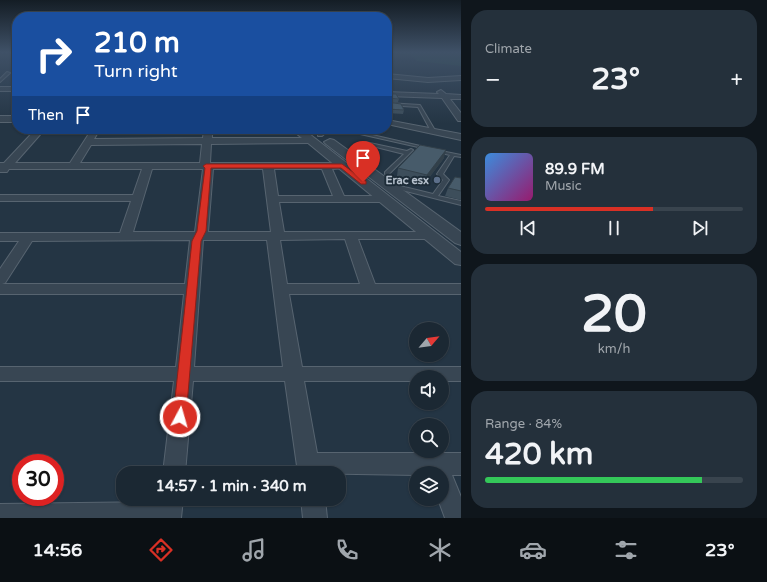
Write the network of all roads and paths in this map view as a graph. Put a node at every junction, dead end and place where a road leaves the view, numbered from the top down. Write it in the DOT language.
graph roads {
  1 [pos="392,76"];
  2 [pos="461,78"];
  3 [pos="428,80"];
  4 [pos="0,89"];
  5 [pos="12,89"];
  6 [pos="392,94"];
  7 [pos="445,96"];
  8 [pos="461,97"];
  9 [pos="392,104"];
  10 [pos="0,119"];
  11 [pos="12,119"];
  12 [pos="461,119"];
  13 [pos="392,123"];
  14 [pos="434,132"];
  15 [pos="36,134"];
  16 [pos="93,134"];
  17 [pos="262,134"];
  18 [pos="319,134"];
  19 [pos="360,134"];
  20 [pos="207,135"];
  21 [pos="461,137"];
  22 [pos="88,142"];
  23 [pos="415,146"];
  24 [pos="408,152"];
  25 [pos="453,154"];
  26 [pos="461,156"];
  27 [pos="347,162"];
  28 [pos="73,166"];
  29 [pos="148,166"];
  30 [pos="206,166"];
  31 [pos="268,166"];
  32 [pos="326,166"];
  33 [pos="2,168"];
  34 [pos="387,179"];
  35 [pos="446,180"];
  36 [pos="454,182"];
  37 [pos="435,196"];
  38 [pos="0,198"];
  39 [pos="137,198"];
  40 [pos="274,199"];
  41 [pos="340,199"];
  42 [pos="385,199"];
  43 [pos="461,203"];
  44 [pos="275,235"];
  45 [pos="430,235"];
  46 [pos="125,236"];
  47 [pos="199,236"];
  48 [pos="350,236"];
  49 [pos="0,237"];
  50 [pos="28,237"];
  51 [pos="461,240"];
  52 [pos="461,260"];
  53 [pos="0,280"];
  54 [pos="282,288"];
  55 [pos="369,288"];
  56 [pos="0,289"];
  57 [pos="192,289"];
  58 [pos="460,290"];
  59 [pos="0,374"];
  60 [pos="184,374"];
  61 [pos="294,374"];
  62 [pos="461,374"];
  63 [pos="461,464"];
  64 [pos="175,466"];
  65 [pos="309,466"];
  66 [pos="449,468"];
  67 [pos="346,470"];
  68 [pos="409,471"];
  69 [pos="449,498"];
  70 [pos="314,506"];
  71 [pos="170,510"];
  72 [pos="0,516"];
  73 [pos="315,518"];
  74 [pos="457,518"];
  1 -- 3 [label="street"];
  2 -- 3 [label="street"];
  3 -- 7 [label="street"];
  4 -- 5 [label="street"];
  6 -- 7 [label="street"];
  7 -- 8 [label="street"];
  7 -- 12 [label="street"];
  9 -- 14 [label="lane"];
  10 -- 11 [label="street"];
  13 -- 14 [label="street"];
  14 -- 21 [label="street"];
  15 -- 33 [label="street"];
  16 -- 22 [label="street"];
  17 -- 20 [label="street"];
  18 -- 27 [label="street"];
  19 -- 23 [label="lane"];
  20 -- 22 [label="street"];
  20 -- 30 [label="street"];
  22 -- 28 [label="street"];
  23 -- 24 [label="lane"];
  23 -- 25 [label="lane"];
  24 -- 27 [label="lane"];
  24 -- 34 [label="lane"];
  25 -- 26 [label="lane"];
  25 -- 35 [label="lane"];
  27 -- 32 [label="street"];
  27 -- 34 [label="street"];
  27 -- 42 [label="street"];
  28 -- 29 [label="street"];
  28 -- 33 [label="street"];
  29 -- 30 [label="street"];
  29 -- 39 [label="street"];
  30 -- 31 [label="street"];
  30 -- 47 [label="street"];
  31 -- 32 [label="street"];
  31 -- 40 [label="street"];
  32 -- 41 [label="street"];
  34 -- 37 [label="lane"];
  34 -- 51 [label="street"];
  35 -- 36 [label="lane"];
  35 -- 37 [label="lane"];
  37 -- 43 [label="lane"];
  38 -- 39 [label="street"];
  39 -- 46 [label="street"];
  40 -- 41 [label="street"];
  40 -- 44 [label="street"];
  41 -- 42 [label="street"];
  42 -- 45 [label="street"];
  44 -- 47 [label="street"];
  44 -- 48 [label="street"];
  44 -- 54 [label="street"];
  45 -- 48 [label="street"];
  45 -- 52 [label="street"];
  46 -- 47 [label="street"];
  46 -- 50 [label="street"];
  47 -- 57 [label="street"];
  48 -- 55 [label="street"];
  49 -- 50 [label="street"];
  50 -- 53 [label="street"];
  54 -- 55 [label="street"];
  54 -- 61 [label="street"];
  55 -- 58 [label="street"];
  56 -- 57 [label="street"];
  57 -- 60 [label="street"];
  59 -- 60 [label="street"];
  60 -- 61 [label="street"];
  60 -- 64 [label="street"];
  61 -- 62 [label="street"];
  61 -- 65 [label="street"];
  63 -- 66 [label="street"];
  67 -- 68 [label="street"];
  69 -- 74 [label="street"];
  70 -- 73 [label="street"];
  71 -- 72 [label="street"];
}
